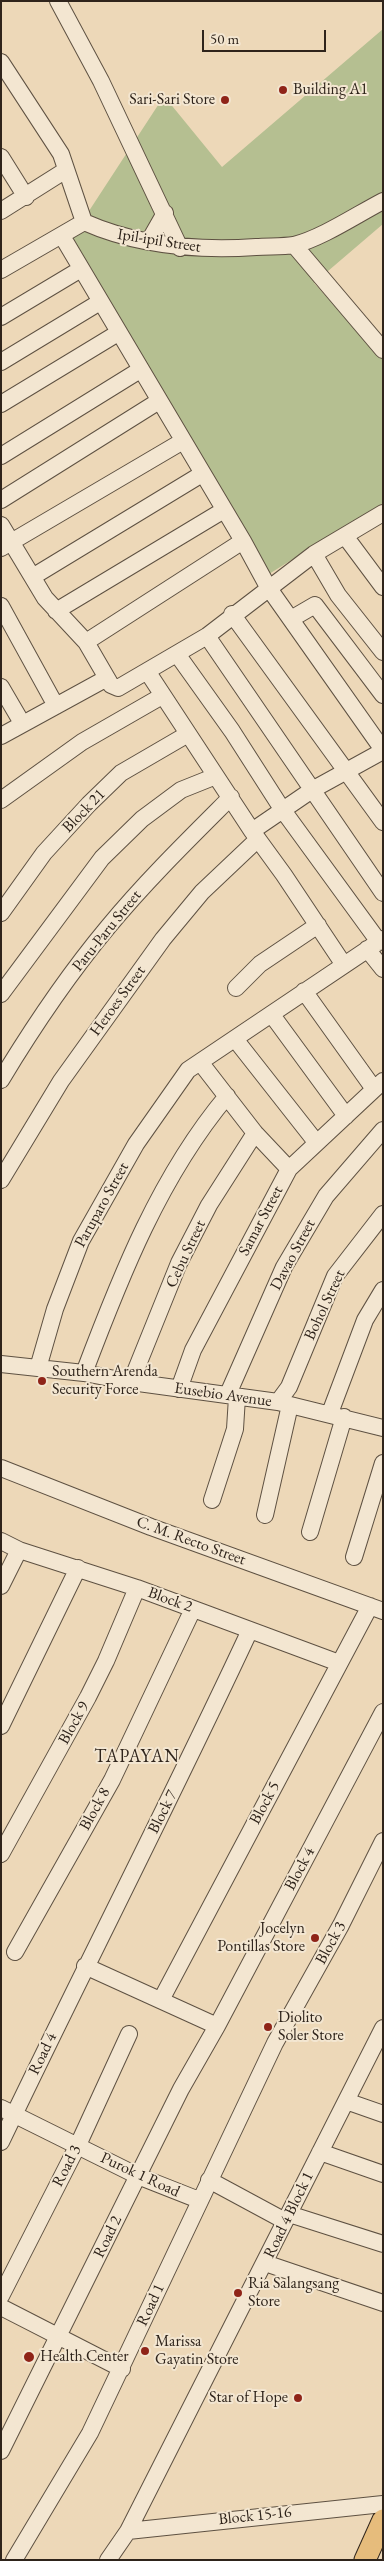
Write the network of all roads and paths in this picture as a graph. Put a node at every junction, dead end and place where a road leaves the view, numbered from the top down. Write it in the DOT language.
graph roads {
  1 [pos="58,1"];
  2 [pos="1,62"];
  3 [pos="1,156"];
  4 [pos="66,170"];
  5 [pos="26,197"];
  6 [pos="383,201"];
  7 [pos="1,212"];
  8 [pos="165,213"];
  9 [pos="84,222"];
  10 [pos="62,236"];
  11 [pos="149,242"];
  12 [pos="294,245"];
  13 [pos="180,248"];
  14 [pos="81,269"];
  15 [pos="1,270"];
  16 [pos="100,302"];
  17 [pos="1,317"];
  18 [pos="118,333"];
  19 [pos="383,350"];
  20 [pos="1,362"];
  21 [pos="140,370"];
  22 [pos="159,401"];
  23 [pos="1,404"];
  24 [pos="183,441"];
  25 [pos="1,456"];
  26 [pos="202,474"];
  27 [pos="1,500"];
  28 [pos="224,510"];
  29 [pos="383,512"];
  30 [pos="1,525"];
  31 [pos="345,536"];
  32 [pos="243,541"];
  33 [pos="7,545"];
  34 [pos="314,554"];
  35 [pos="34,576"];
  36 [pos="268,587"];
  37 [pos="383,587"];
  38 [pos="1,606"];
  39 [pos="56,611"];
  40 [pos="232,614"];
  41 [pos="291,619"];
  42 [pos="207,636"];
  43 [pos="86,642"];
  44 [pos="383,652"];
  45 [pos="177,654"];
  46 [pos="147,671"];
  47 [pos="107,678"];
  48 [pos="1,687"];
  49 [pos="383,695"];
  50 [pos="162,696"];
  51 [pos="56,706"];
  52 [pos="22,723"];
  53 [pos="188,734"];
  54 [pos="1,736"];
  55 [pos="383,751"];
  56 [pos="344,771"];
  57 [pos="216,776"];
  58 [pos="312,790"];
  59 [pos="232,797"];
  60 [pos="1,800"];
  61 [pos="282,809"];
  62 [pos="383,822"];
  63 [pos="255,835"];
  64 [pos="383,893"];
  65 [pos="1,912"];
  66 [pos="318,925"];
  67 [pos="376,943"];
  68 [pos="344,964"];
  69 [pos="383,969"];
  70 [pos="236,988"];
  71 [pos="304,991"];
  72 [pos="1,994"];
  73 [pos="272,1015"];
  74 [pos="235,1038"];
  75 [pos="200,1062"];
  76 [pos="1,1080"];
  77 [pos="379,1085"];
  78 [pos="227,1096"];
  79 [pos="346,1116"];
  80 [pos="383,1130"];
  81 [pos="255,1133"];
  82 [pos="316,1142"];
  83 [pos="289,1169"];
  84 [pos="1,1180"];
  85 [pos="383,1214"];
  86 [pos="383,1290"];
  87 [pos="1,1364"];
  88 [pos="38,1368"];
  89 [pos="84,1373"];
  90 [pos="130,1382"];
  91 [pos="179,1389"];
  92 [pos="233,1396"];
  93 [pos="284,1404"];
  94 [pos="337,1415"];
  95 [pos="382,1425"];
  96 [pos="383,1463"];
  97 [pos="1,1468"];
  98 [pos="212,1500"];
  99 [pos="265,1515"];
  100 [pos="310,1532"];
  101 [pos="1,1540"];
  102 [pos="19,1550"];
  103 [pos="354,1557"];
  104 [pos="78,1568"];
  105 [pos="1,1586"];
  106 [pos="137,1588"];
  107 [pos="376,1608"];
  108 [pos="193,1609"];
  109 [pos="250,1630"];
  110 [pos="339,1663"];
  111 [pos="383,1712"];
  112 [pos="1,1726"];
  113 [pos="383,1841"];
  114 [pos="1,1854"];
  115 [pos="15,1952"];
  116 [pos="85,1966"];
  117 [pos="161,2000"];
  118 [pos="217,2026"];
  119 [pos="383,2028"];
  120 [pos="129,2034"];
  121 [pos="275,2043"];
  122 [pos="378,2050"];
  123 [pos="346,2101"];
  124 [pos="8,2111"];
  125 [pos="383,2114"];
  126 [pos="1,2142"];
  127 [pos="78,2145"];
  128 [pos="320,2152"];
  129 [pos="383,2174"];
  130 [pos="138,2176"];
  131 [pos="209,2180"];
  132 [pos="199,2200"];
  133 [pos="287,2217"];
  134 [pos="383,2244"];
  135 [pos="265,2263"];
  136 [pos="1,2296"];
  137 [pos="383,2303"];
  138 [pos="1,2307"];
  139 [pos="60,2336"];
  140 [pos="122,2369"];
  141 [pos="1,2450"];
  142 [pos="383,2504"];
  143 [pos="383,2520"];
  144 [pos="128,2530"];
  145 [pos="14,2560"];
  146 [pos="108,2560"];
  147 [pos="365,2560"];
  1 -- 8 [label="street"];
  2 -- 4 [label="street"];
  3 -- 5 [label="street"];
  4 -- 5 [label="street"];
  4 -- 9 [label="street"];
  5 -- 7 [label="street"];
  6 -- 12 [label="street, Ipil-ipil Street"];
  8 -- 11 [label="street"];
  8 -- 13 [label="street"];
  9 -- 10 [label="street"];
  9 -- 11 [label="street, Ipil-ipil Street"];
  10 -- 14 [label="street"];
  10 -- 15 [label="street"];
  11 -- 13 [label="street, Ipil-ipil Street"];
  12 -- 13 [label="street, Ipil-ipil Street"];
  12 -- 19 [label="street"];
  14 -- 16 [label="street"];
  14 -- 17 [label="street"];
  16 -- 18 [label="street"];
  16 -- 20 [label="street"];
  18 -- 21 [label="street"];
  18 -- 23 [label="street"];
  21 -- 22 [label="street"];
  21 -- 25 [label="street"];
  22 -- 24 [label="street"];
  22 -- 27 [label="street"];
  24 -- 26 [label="street"];
  24 -- 33 [label="street"];
  26 -- 28 [label="street"];
  26 -- 35 [label="street"];
  28 -- 32 [label="street"];
  28 -- 39 [label="street"];
  29 -- 31 [label="street"];
  30 -- 33 [label="street"];
  31 -- 34 [label="street"];
  31 -- 37 [label="street"];
  32 -- 36 [label="street"];
  32 -- 43 [label="street"];
  33 -- 35 [label="street"];
  34 -- 36 [label="street"];
  34 -- 44 [label="street"];
  35 -- 39 [label="street"];
  36 -- 40 [label="street"];
  36 -- 41 [label="street"];
  38 -- 51 [label="street"];
  39 -- 43 [label="street"];
  40 -- 42 [label="street"];
  40 -- 56 [label="street"];
  41 -- 49 [label="street"];
  41 -- 55 [label="street"];
  42 -- 45 [label="street"];
  42 -- 58 [label="street"];
  43 -- 47 [label="street"];
  45 -- 46 [label="street"];
  45 -- 61 [label="street"];
  46 -- 47 [label="street"];
  46 -- 50 [label="street"];
  47 -- 51 [label="street"];
  48 -- 52 [label="street"];
  50 -- 53 [label="street"];
  50 -- 60 [label="street"];
  51 -- 52 [label="street"];
  52 -- 54 [label="street"];
  53 -- 57 [label="street"];
  53 -- 65 [label="street, Block 21"];
  55 -- 56 [label="street, Heroes Street"];
  56 -- 58 [label="street, Heroes Street"];
  56 -- 62 [label="street"];
  57 -- 59 [label="street"];
  57 -- 72 [label="street"];
  58 -- 61 [label="street, Heroes Street"];
  58 -- 64 [label="street"];
  59 -- 63 [label="street"];
  59 -- 76 [label="street, Paru-Paru Street"];
  61 -- 63 [label="street, Heroes Street"];
  61 -- 67 [label="street"];
  63 -- 66 [label="street"];
  63 -- 84 [label="street, Heroes Street"];
  66 -- 68 [label="street"];
  66 -- 70 [label="street"];
  67 -- 68 [label="street, Paruparo Street"];
  67 -- 69 [label="street"];
  68 -- 71 [label="street, Paruparo Street"];
  71 -- 73 [label="street, Paruparo Street"];
  71 -- 77 [label="street"];
  73 -- 74 [label="street, Paruparo Street"];
  73 -- 79 [label="street"];
  74 -- 75 [label="street, Paruparo Street"];
  74 -- 82 [label="street"];
  75 -- 78 [label="street"];
  75 -- 88 [label="street, Paruparo Street"];
  77 -- 79 [label="street, Samar Street"];
  78 -- 81 [label="street"];
  78 -- 89 [label="street"];
  79 -- 82 [label="street, Samar Street"];
  80 -- 92 [label="street, Davao Street"];
  81 -- 83 [label="street"];
  81 -- 90 [label="street, Cebu Street"];
  82 -- 83 [label="street, Samar Street"];
  83 -- 91 [label="street, Samar Street"];
  85 -- 93 [label="street, Bohol Street"];
  86 -- 94 [label="street"];
  87 -- 88 [label="street, Eusebio Avenue"];
  88 -- 89 [label="street, Eusebio Avenue"];
  89 -- 90 [label="street, Eusebio Avenue"];
  90 -- 91 [label="street, Eusebio Avenue"];
  91 -- 92 [label="street, Eusebio Avenue"];
  92 -- 93 [label="street, Eusebio Avenue"];
  92 -- 98 [label="street, Davao Street"];
  93 -- 94 [label="street, Eusebio Avenue"];
  93 -- 99 [label="street, Bohol Street"];
  94 -- 95 [label="street, Eusebio Avenue"];
  94 -- 100 [label="street"];
  96 -- 103 [label="street"];
  97 -- 107 [label="street, C. M. Recto Street"];
  101 -- 102 [label="street, Block 2"];
  102 -- 104 [label="street, Block 2"];
  102 -- 105 [label="street"];
  104 -- 106 [label="street, Block 2"];
  104 -- 112 [label="street"];
  106 -- 108 [label="street, Block 2"];
  106 -- 114 [label="street, Block 9"];
  107 -- 110 [label="street, Block 5"];
  108 -- 109 [label="street, Block 2"];
  108 -- 115 [label="street, Block 8"];
  109 -- 110 [label="street, Block 2"];
  109 -- 116 [label="street, Block 7"];
  110 -- 117 [label="street, Block 5"];
  111 -- 118 [label="street, Block 4"];
  113 -- 121 [label="street, Block 3"];
  116 -- 117 [label="street"];
  116 -- 124 [label="street, Road 4"];
  117 -- 118 [label="street"];
  118 -- 130 [label="street, Road 2"];
  119 -- 122 [label="street, Road 4 Block 1"];
  120 -- 127 [label="street, Road 3"];
  121 -- 131 [label="street, Road 1"];
  122 -- 123 [label="street, Road 4 Block 1"];
  123 -- 125 [label="street"];
  123 -- 128 [label="street, Road 4 Block 1"];
  124 -- 126 [label="street, Road 4"];
  124 -- 127 [label="street, Purok 1 Road"];
  127 -- 130 [label="street, Purok 1 Road"];
  127 -- 136 [label="street, Road 3"];
  128 -- 129 [label="street"];
  128 -- 133 [label="street, Road 4 Block 1"];
  130 -- 132 [label="street, Purok 1 Road"];
  130 -- 139 [label="street, Road 2"];
  131 -- 132 [label="street, Road 1"];
  131 -- 133 [label="street"];
  132 -- 140 [label="street, Road 1"];
  133 -- 134 [label="street"];
  133 -- 135 [label="street, Road 4 Block 1"];
  135 -- 137 [label="street"];
  135 -- 144 [label="street, Road 4 Block 1"];
  138 -- 139 [label="street"];
  139 -- 140 [label="street"];
  139 -- 141 [label="street, Road 2"];
  140 -- 145 [label="street, Road 1"];
  142 -- 144 [label="street, Block 15-16"];
  143 -- 147 [label="main road"];
  144 -- 146 [label="street, Road 4 Block 1"];
}
